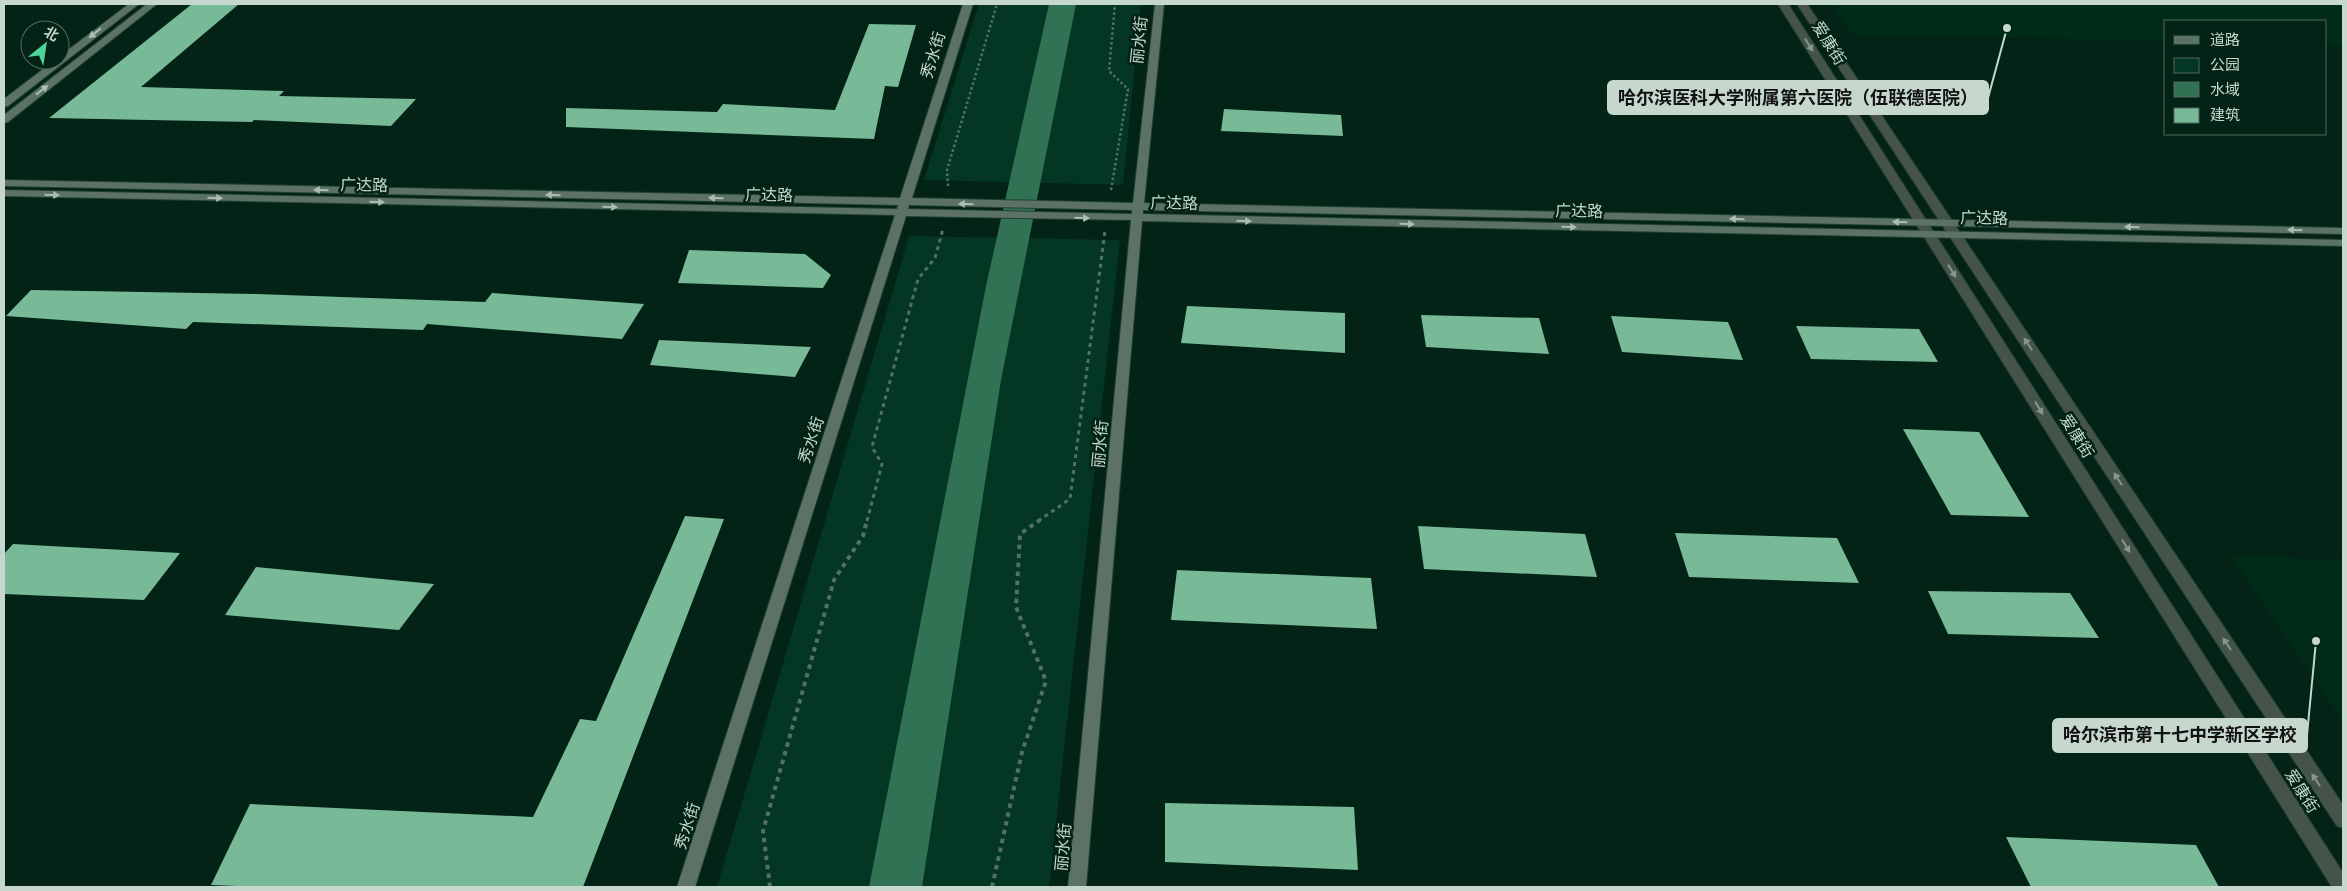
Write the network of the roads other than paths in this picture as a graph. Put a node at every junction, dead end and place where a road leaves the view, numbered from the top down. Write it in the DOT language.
graph roads {
  1 [pos="134,4"];
  2 [pos="152,4"];
  3 [pos="968,4"];
  4 [pos="1160,4"];
  5 [pos="1783,4"];
  6 [pos="1802,4"];
  7 [pos="4,104"];
  8 [pos="4,120"];
  9 [pos="4,183"];
  10 [pos="4,194"];
  11 [pos="903,208"];
  12 [pos="1138,213"];
  13 [pos="1925,228"];
  14 [pos="1952,228"];
  15 [pos="2343,231"];
  16 [pos="2343,243"];
  17 [pos="2343,820"];
  18 [pos="686,887"];
  19 [pos="1077,887"];
  20 [pos="2342,887"];
  1 -- 7 [label="main road, one-way"];
  8 -- 2 [label="main road, one-way"];
  3 -- 11 [label="main road, 秀水街"];
  4 -- 12 [label="main road, 丽水街"];
  5 -- 13 [label="street, 爱康街, one-way"];
  6 -- 14 [label="street, 爱康街"];
  11 -- 9 [label="main road, 广达路, one-way"];
  10 -- 11 [label="main road, 广达路, one-way"];
  11 -- 12 [label="main road, 广达路"];
  11 -- 18 [label="main road, 秀水街"];
  12 -- 13 [label="main road, 广达路"];
  12 -- 19 [label="main road, 丽水街"];
  13 -- 14 [label="main road, 广达路"];
  13 -- 20 [label="street, 爱康街, one-way"];
  15 -- 14 [label="main road, 广达路, one-way"];
  14 -- 16 [label="main road, 广达路"];
  17 -- 14 [label="street, 爱康街, one-way"];
}
